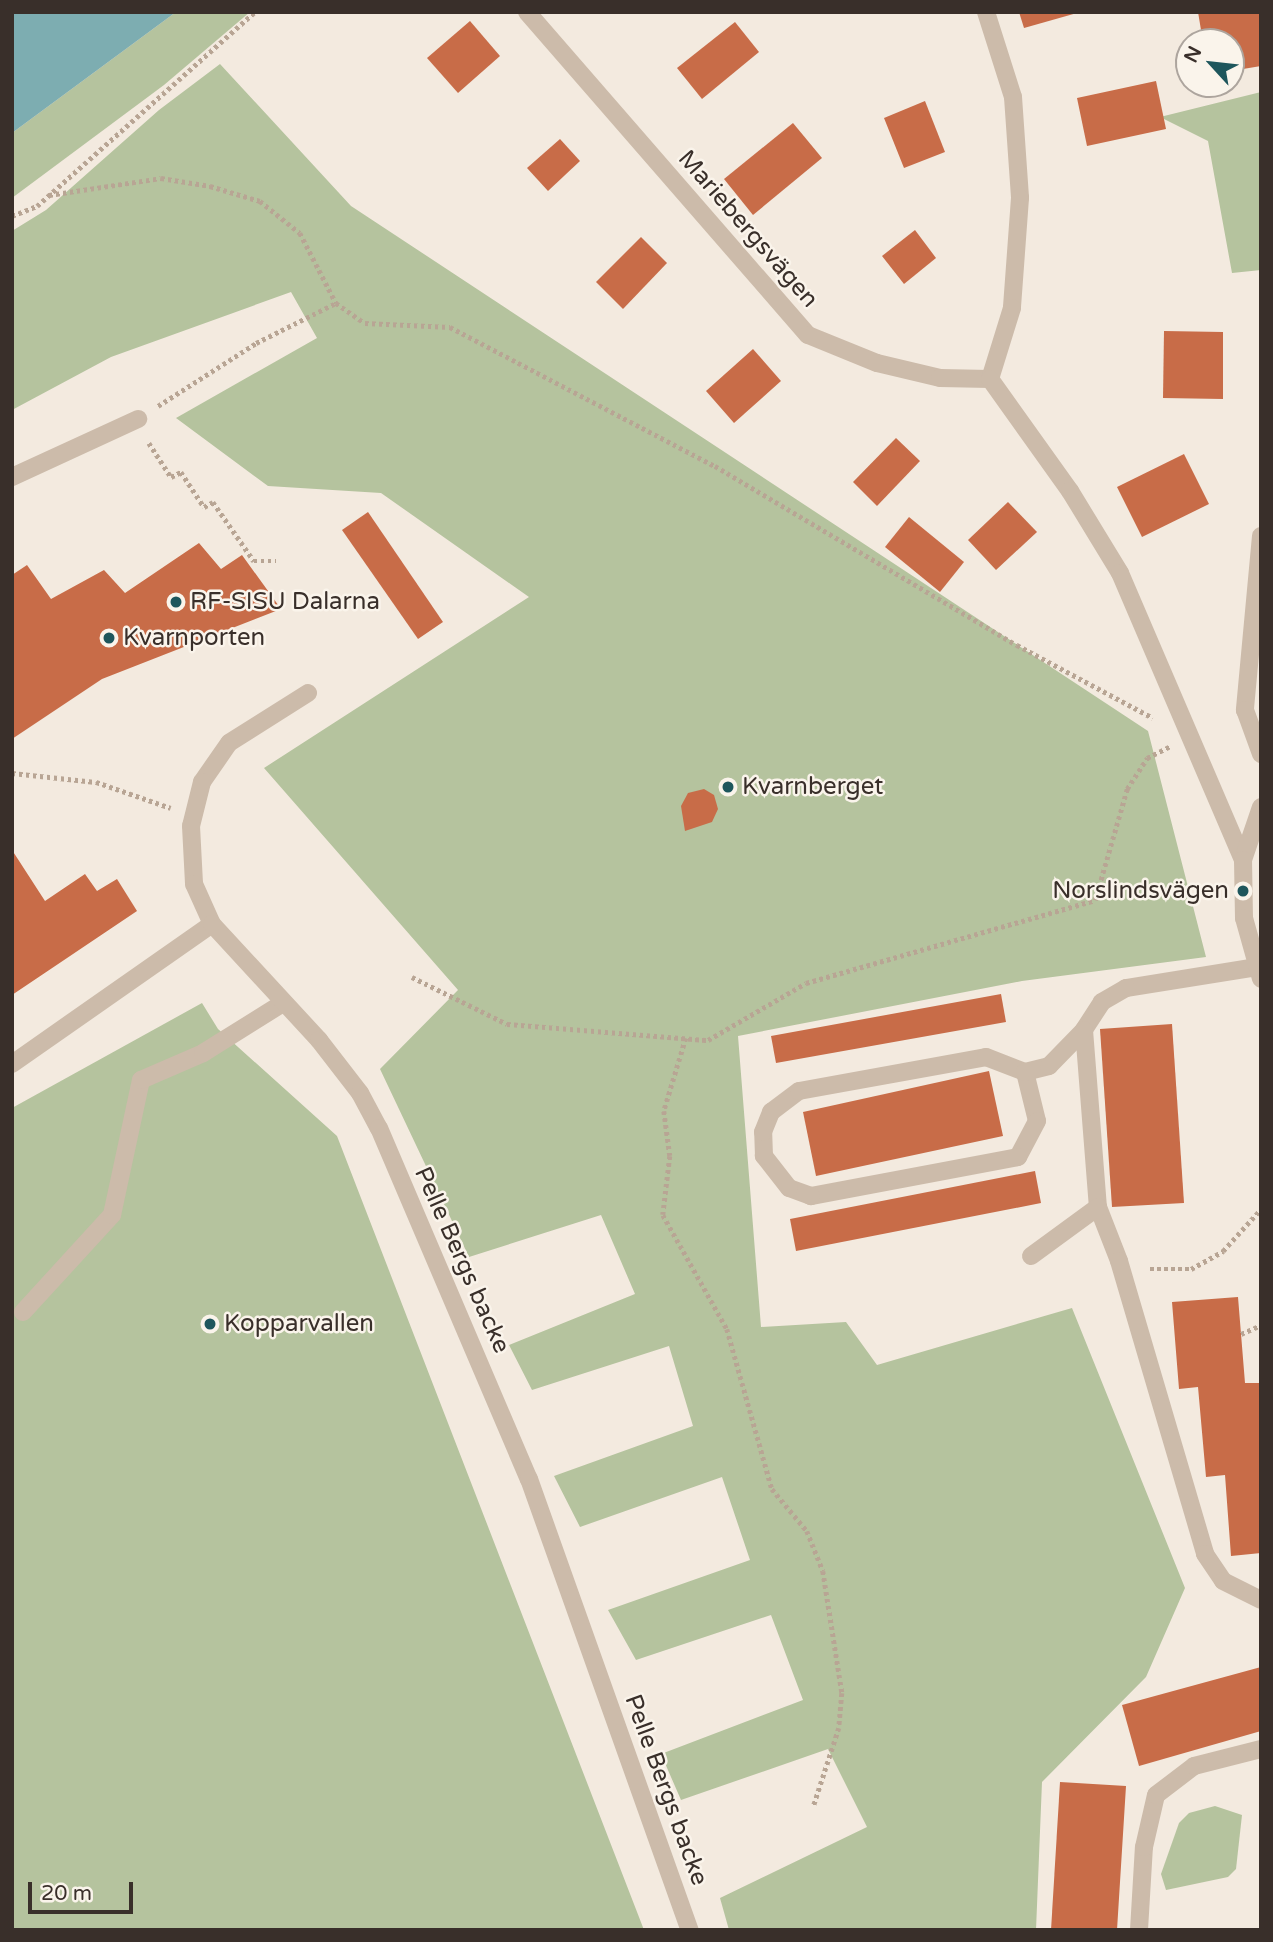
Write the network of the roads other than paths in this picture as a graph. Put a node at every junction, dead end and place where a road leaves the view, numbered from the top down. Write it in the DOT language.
graph roads {
  1 [pos="527,12"];
  2 [pos="986,12"];
  3 [pos="990,379"];
  4 [pos="138,419"];
  5 [pos="12,477"];
  6 [pos="1261,536"];
  7 [pos="308,693"];
  8 [pos="1261,754"];
  9 [pos="1261,807"];
  10 [pos="1243,860"];
  11 [pos="212,924"];
  12 [pos="1259,973"];
  13 [pos="284,1003"];
  14 [pos="1084,1030"];
  15 [pos="12,1065"];
  16 [pos="1025,1072"];
  17 [pos="1098,1207"];
  18 [pos="1031,1256"];
  19 [pos="23,1312"];
  20 [pos="1261,1601"];
  21 [pos="1261,1749"];
  22 [pos="690,1930"];
  23 [pos="1139,1930"];
  1 -- 3 [label="street, Mariebergsvägen"];
  2 -- 3 [label="street"];
  3 -- 10 [label="street"];
  4 -- 5 [label="street"];
  6 -- 8 [label="street"];
  7 -- 11 [label="street, Pelle Bergs backe"];
  9 -- 10 [label="street"];
  10 -- 12 [label="street"];
  11 -- 13 [label="street, Pelle Bergs backe"];
  11 -- 15 [label="street"];
  12 -- 14 [label="street"];
  13 -- 19 [label="street"];
  13 -- 22 [label="street, Pelle Bergs backe"];
  14 -- 16 [label="street"];
  14 -- 17 [label="street"];
  16 -- 16 [label="street"];
  17 -- 18 [label="street"];
  17 -- 20 [label="street"];
  21 -- 23 [label="street"];
}
